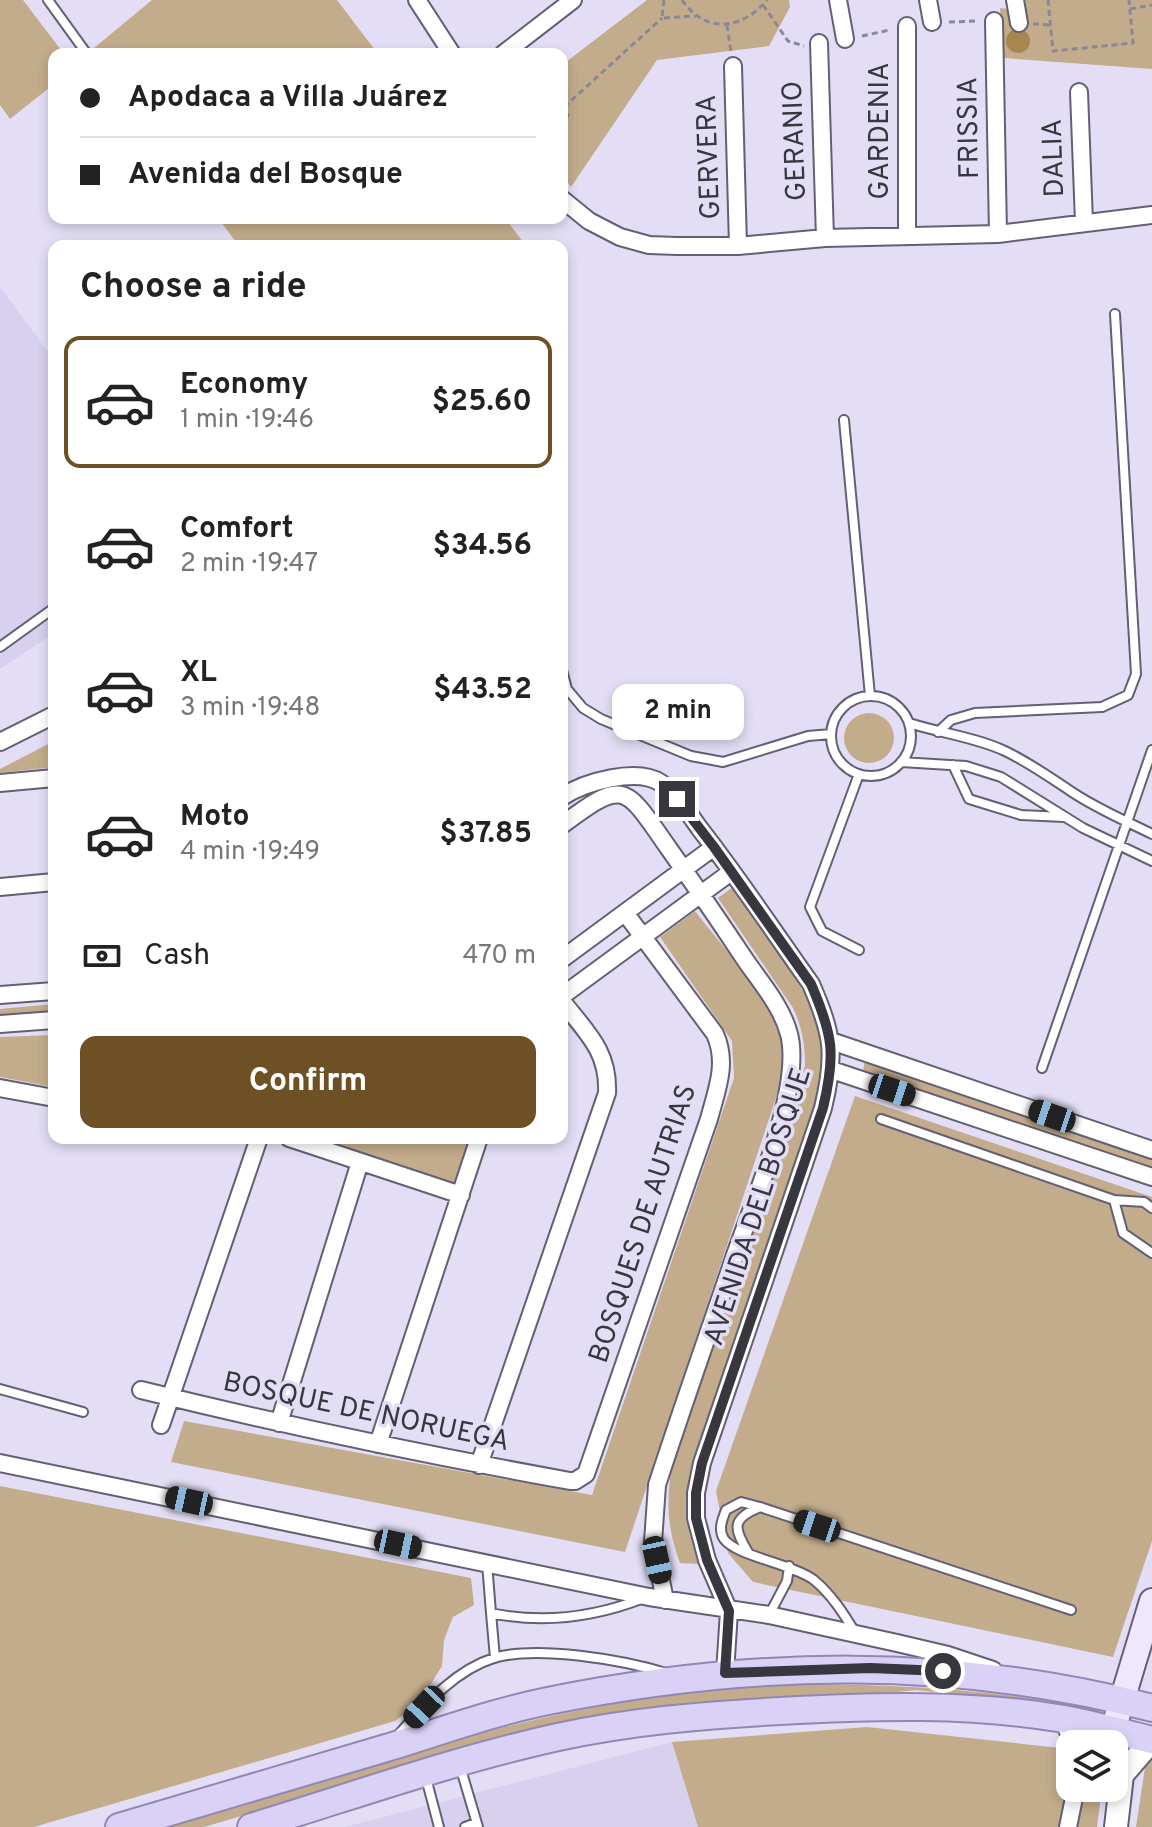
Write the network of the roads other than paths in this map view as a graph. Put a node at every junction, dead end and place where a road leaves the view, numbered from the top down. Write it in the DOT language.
graph roads {
  1 [pos="48,0"];
  2 [pos="573,0"];
  3 [pos="838,0"];
  4 [pos="928,0"];
  5 [pos="1015,0"];
  6 [pos="423,2"];
  7 [pos="994,21"];
  8 [pos="932,22"];
  9 [pos="1019,23"];
  10 [pos="907,26"];
  11 [pos="845,39"];
  12 [pos="819,43"];
  13 [pos="83,48"];
  14 [pos="449,48"];
  15 [pos="511,48"];
  16 [pos="733,66"];
  17 [pos="1079,92"];
  18 [pos="568,204"];
  19 [pos="1152,215"];
  20 [pos="1084,222"];
  21 [pos="998,234"];
  22 [pos="907,236"];
  23 [pos="825,238"];
  24 [pos="738,246"];
  25 [pos="1115,314"];
  26 [pos="844,420"];
  27 [pos="48,612"];
  28 [pos="0,647"];
  29 [pos="568,690"];
  30 [pos="870,696"];
  31 [pos="48,718"];
  32 [pos="909,723"];
  33 [pos="938,732"];
  34 [pos="831,734"];
  35 [pos="0,742"];
  36 [pos="1152,750"];
  37 [pos="901,762"];
  38 [pos="953,765"];
  39 [pos="859,774"];
  40 [pos="48,779"];
  41 [pos="0,783"];
  42 [pos="568,790"];
  43 [pos="568,792"];
  44 [pos="597,799"];
  45 [pos="1066,817"];
  46 [pos="568,821"];
  47 [pos="1127,822"];
  48 [pos="1152,834"];
  49 [pos="1119,846"];
  50 [pos="714,847"];
  51 [pos="1152,861"];
  52 [pos="684,870"];
  53 [pos="731,872"];
  54 [pos="48,883"];
  55 [pos="0,887"];
  56 [pos="701,894"];
  57 [pos="626,914"];
  58 [pos="644,936"];
  59 [pos="859,950"];
  60 [pos="568,955"];
  61 [pos="48,991"];
  62 [pos="568,993"];
  63 [pos="0,995"];
  64 [pos="568,1006"];
  65 [pos="48,1020"];
  66 [pos="0,1024"];
  67 [pos="831,1041"];
  68 [pos="1042,1068"];
  69 [pos="832,1070"];
  70 [pos="0,1088"];
  71 [pos="48,1093"];
  72 [pos="881,1119"];
  73 [pos="257,1144"];
  74 [pos="307,1144"];
  75 [pos="477,1144"];
  76 [pos="1152,1150"];
  77 [pos="360,1162"];
  78 [pos="1152,1177"];
  79 [pos="461,1195"];
  80 [pos="1114,1200"];
  81 [pos="1152,1208"];
  82 [pos="1152,1253"];
  83 [pos="0,1389"];
  84 [pos="141,1390"];
  85 [pos="171,1397"];
  86 [pos="83,1412"];
  87 [pos="279,1423"];
  88 [pos="161,1425"];
  89 [pos="378,1444"];
  90 [pos="0,1463"];
  91 [pos="479,1465"];
  92 [pos="581,1478"];
  93 [pos="760,1507"];
  94 [pos="748,1552"];
  95 [pos="487,1563"];
  96 [pos="789,1566"];
  97 [pos="657,1598"];
  98 [pos="1152,1601"];
  99 [pos="1071,1610"];
  100 [pos="729,1611"];
  101 [pos="491,1613"];
  102 [pos="769,1615"];
  103 [pos="856,1635"];
  104 [pos="495,1658"];
  105 [pos="725,1673"];
  106 [pos="687,1678"];
  107 [pos="1025,1681"];
  108 [pos="1121,1700"];
  109 [pos="1152,1708"];
  110 [pos="1063,1719"];
  111 [pos="1067,1730"];
  112 [pos="1113,1730"];
  113 [pos="1128,1734"];
  114 [pos="1152,1740"];
  115 [pos="387,1748"];
  116 [pos="459,1762"];
  117 [pos="1128,1768"];
  118 [pos="424,1774"];
  119 [pos="1073,1802"];
  120 [pos="1119,1802"];
  121 [pos="477,1825"];
  122 [pos="119,1827"];
  123 [pos="251,1827"];
  124 [pos="439,1827"];
  125 [pos="465,1827"];
  126 [pos="1068,1827"];
  127 [pos="1116,1827"];
  1 -- 13 [label="lane"];
  2 -- 15 [label="street"];
  3 -- 11 [label="street"];
  4 -- 8 [label="street"];
  5 -- 9 [label="street"];
  6 -- 14 [label="street"];
  7 -- 21 [label="street, FRISSIA"];
  10 -- 22 [label="street, GARDENIA"];
  12 -- 23 [label="street, GERANIO"];
  16 -- 24 [label="street, GERVERA"];
  17 -- 20 [label="street, DALIA"];
  18 -- 24 [label="street"];
  19 -- 20 [label="street"];
  20 -- 21 [label="street"];
  21 -- 22 [label="street"];
  22 -- 23 [label="street"];
  23 -- 24 [label="street"];
  25 -- 33 [label="lane"];
  26 -- 30 [label="lane"];
  27 -- 28 [label="lane"];
  29 -- 34 [label="lane"];
  30 -- 32 [label="lane"];
  30 -- 34 [label="lane"];
  31 -- 35 [label="street"];
  32 -- 33 [label="lane"];
  32 -- 37 [label="lane"];
  33 -- 47 [label="lane"];
  34 -- 39 [label="lane"];
  36 -- 47 [label="lane"];
  37 -- 38 [label="lane"];
  37 -- 39 [label="lane"];
  38 -- 45 [label="lane"];
  38 -- 45 [label="lane"];
  39 -- 59 [label="lane"];
  40 -- 41 [label="street"];
  42 -- 50 [label="street, AVENIDA DEL BOSQUE"];
  43 -- 44 [label="street"];
  44 -- 46 [label="street"];
  44 -- 52 [label="street, AVENIDA DEL BOSQUE"];
  45 -- 49 [label="lane"];
  47 -- 48 [label="lane"];
  47 -- 49 [label="lane"];
  49 -- 51 [label="lane"];
  49 -- 68 [label="lane"];
  50 -- 52 [label="street"];
  50 -- 53 [label="street, AVENIDA DEL BOSQUE"];
  52 -- 56 [label="street, AVENIDA DEL BOSQUE"];
  52 -- 57 [label="street"];
  53 -- 56 [label="street"];
  53 -- 67 [label="street, AVENIDA DEL BOSQUE"];
  54 -- 55 [label="street"];
  56 -- 58 [label="street"];
  56 -- 97 [label="street, AVENIDA DEL BOSQUE"];
  57 -- 58 [label="street, BOSQUES DE AUTRIAS"];
  57 -- 60 [label="street"];
  58 -- 62 [label="street"];
  58 -- 92 [label="street, BOSQUES DE AUTRIAS"];
  61 -- 63 [label="street"];
  64 -- 91 [label="street"];
  65 -- 66 [label="street"];
  67 -- 69 [label="street, AVENIDA DEL BOSQUE"];
  67 -- 76 [label="street"];
  69 -- 78 [label="street"];
  69 -- 100 [label="street, AVENIDA DEL BOSQUE"];
  70 -- 71 [label="street"];
  72 -- 80 [label="lane"];
  73 -- 85 [label="street"];
  74 -- 77 [label="street"];
  75 -- 79 [label="street"];
  77 -- 79 [label="street"];
  77 -- 87 [label="street"];
  79 -- 89 [label="street"];
  80 -- 81 [label="lane"];
  80 -- 82 [label="lane"];
  83 -- 86 [label="lane"];
  84 -- 85 [label="street, BOSQUE DE NORUEGA"];
  85 -- 87 [label="street, BOSQUE DE NORUEGA"];
  85 -- 88 [label="street"];
  87 -- 89 [label="street, BOSQUE DE NORUEGA"];
  89 -- 91 [label="street, BOSQUE DE NORUEGA"];
  90 -- 95 [label="street"];
  91 -- 92 [label="street, BOSQUE DE NORUEGA"];
  93 -- 94 [label="lane"];
  93 -- 94 [label="lane"];
  93 -- 99 [label="lane"];
  94 -- 96 [label="lane"];
  95 -- 97 [label="street"];
  95 -- 101 [label="lane"];
  96 -- 102 [label="lane"];
  96 -- 103 [label="lane"];
  97 -- 100 [label="street"];
  97 -- 101 [label="lane"];
  98 -- 108 [label="main road"];
  100 -- 102 [label="street"];
  100 -- 105 [label="street"];
  101 -- 104 [label="lane"];
  102 -- 103 [label="street"];
  103 -- 107 [label="street"];
  104 -- 106 [label="lane"];
  104 -- 115 [label="lane"];
  105 -- 106 [label="main road"];
  105 -- 107 [label="main road"];
  106 -- 115 [label="main road"];
  107 -- 108 [label="main road"];
  108 -- 109 [label="main road"];
  108 -- 112 [label="main road"];
  110 -- 111 [label="street"];
  110 -- 112 [label="main road"];
  110 -- 116 [label="main road"];
  113 -- 114 [label="main road"];
  114 -- 117 [label="street"];
  115 -- 122 [label="main road"];
  116 -- 118 [label="main road"];
  116 -- 121 [label="lane"];
  118 -- 123 [label="main road"];
  118 -- 124 [label="lane"];
  119 -- 126 [label="street"];
  120 -- 127 [label="street"];
  121 -- 125 [label="lane"];
}
